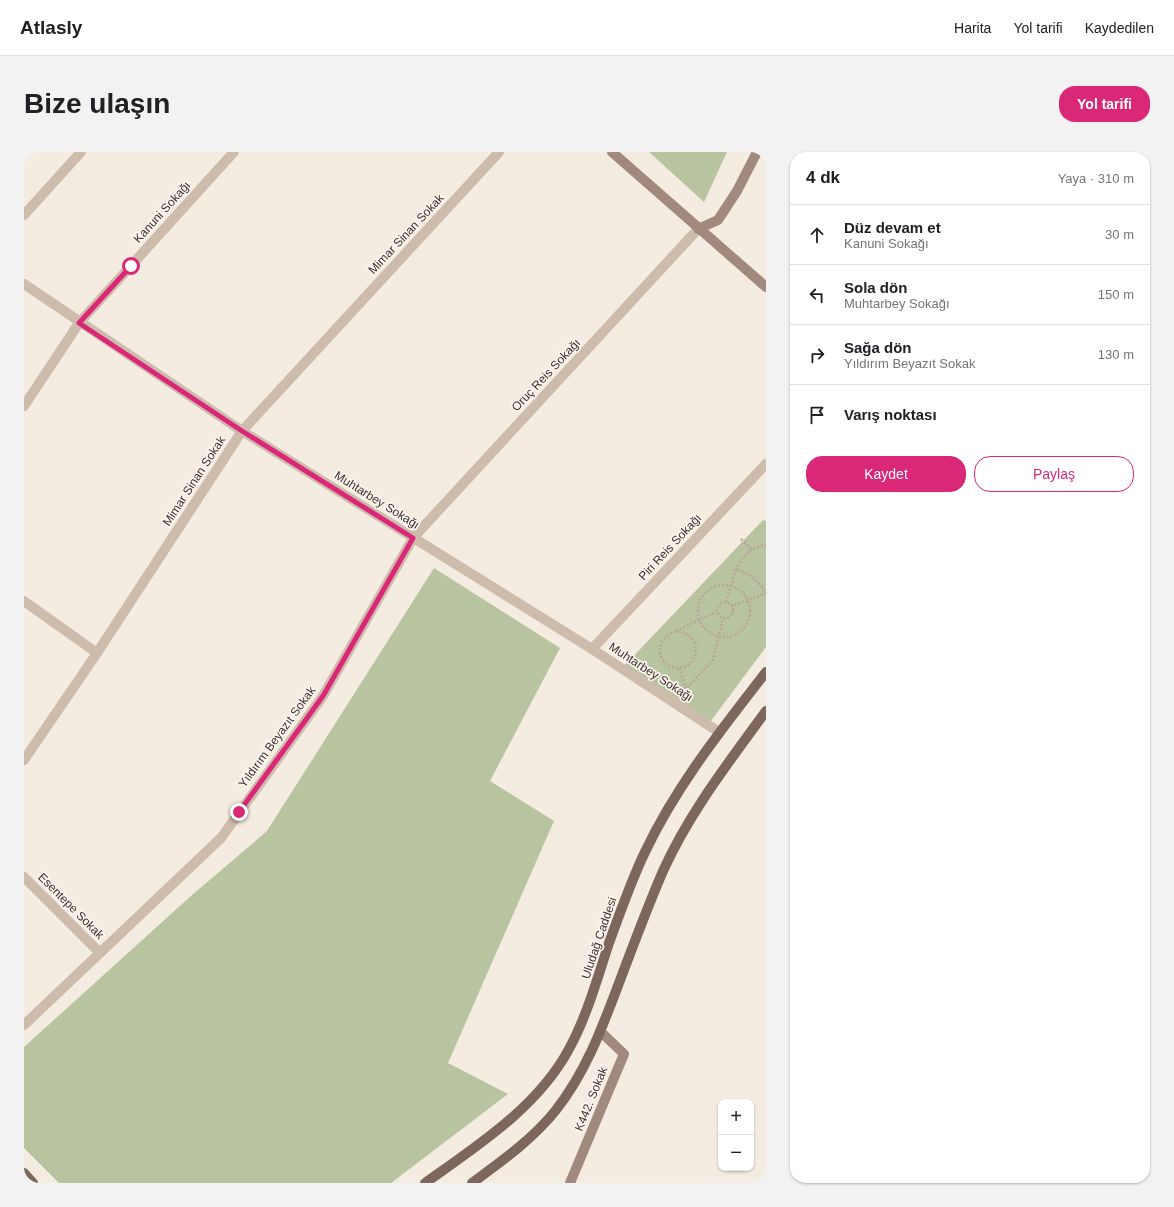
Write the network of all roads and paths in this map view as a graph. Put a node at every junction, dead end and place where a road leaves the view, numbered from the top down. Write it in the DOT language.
graph roads {
  1 [pos="81,152"];
  2 [pos="234,152"];
  3 [pos="499,152"];
  4 [pos="612,152"];
  5 [pos="757,152"];
  6 [pos="24,215"];
  7 [pos="698,228"];
  8 [pos="24,284"];
  9 [pos="766,287"];
  10 [pos="79,323"];
  11 [pos="24,406"];
  12 [pos="242,431"];
  13 [pos="766,464"];
  14 [pos="413,538"];
  15 [pos="741,539"];
  16 [pos="766,545"];
  17 [pos="751,549"];
  18 [pos="736,570"];
  19 [pos="730,585"];
  20 [pos="748,600"];
  21 [pos="24,601"];
  22 [pos="726,602"];
  23 [pos="732,606"];
  24 [pos="716,612"];
  25 [pos="722,618"];
  26 [pos="699,620"];
  27 [pos="674,632"];
  28 [pos="717,637"];
  29 [pos="592,649"];
  30 [pos="97,653"];
  31 [pos="679,668"];
  32 [pos="766,672"];
  33 [pos="686,689"];
  34 [pos="673,702"];
  35 [pos="766,711"];
  36 [pos="719,732"];
  37 [pos="24,760"];
  38 [pos="24,878"];
  39 [pos="100,953"];
  40 [pos="24,1025"];
  41 [pos="601,1032"];
  42 [pos="24,1173"];
  43 [pos="33,1183"];
  44 [pos="425,1183"];
  45 [pos="472,1183"];
  46 [pos="570,1183"];
  1 -- 6 [label="street"];
  2 -- 10 [label="street, Kanuni Sokağı"];
  3 -- 12 [label="street, Mimar Sinan Sokak"];
  4 -- 7 [label="main road"];
  5 -- 7 [label="main road"];
  7 -- 9 [label="main road"];
  7 -- 14 [label="street, Oruç Reis Sokağı"];
  8 -- 10 [label="street, Muhtarbey Sokağı"];
  10 -- 11 [label="street, Kanuni Sokağı"];
  10 -- 12 [label="street, Muhtarbey Sokağı"];
  12 -- 14 [label="street, Muhtarbey Sokağı"];
  12 -- 30 [label="street, Mimar Sinan Sokak"];
  13 -- 29 [label="street, Piri Reis Sokağı"];
  14 -- 29 [label="street, Muhtarbey Sokağı"];
  14 -- 39 [label="street, Yıldırım Beyazıt Sokak"];
  15 -- 17 [label="path"];
  16 -- 17 [label="path"];
  17 -- 18 [label="path"];
  18 -- 19 [label="path"];
  18 -- 20 [label="path"];
  19 -- 20 [label="path"];
  19 -- 22 [label="path"];
  19 -- 26 [label="path"];
  20 -- 23 [label="path"];
  20 -- 28 [label="path"];
  21 -- 30 [label="street"];
  22 -- 23 [label="path"];
  22 -- 24 [label="path"];
  23 -- 25 [label="path"];
  24 -- 25 [label="path"];
  24 -- 26 [label="path"];
  25 -- 28 [label="path"];
  26 -- 27 [label="path"];
  26 -- 28 [label="path"];
  27 -- 31 [label="path"];
  27 -- 31 [label="path"];
  28 -- 33 [label="path"];
  29 -- 34 [label="street, Muhtarbey Sokağı"];
  30 -- 37 [label="street, Mimar Sinan Sokak"];
  31 -- 33 [label="path"];
  32 -- 36 [label="main road, Uludağ Caddesi"];
  33 -- 34 [label="path"];
  34 -- 36 [label="street, Muhtarbey Sokağı"];
  35 -- 41 [label="main road"];
  36 -- 44 [label="main road, Uludağ Caddesi"];
  38 -- 39 [label="street, Esentepe Sokak"];
  39 -- 40 [label="street, Yıldırım Beyazıt Sokak"];
  41 -- 45 [label="main road"];
  41 -- 46 [label="main road, K442. Sokak"];
  42 -- 43 [label="main road"];
}
